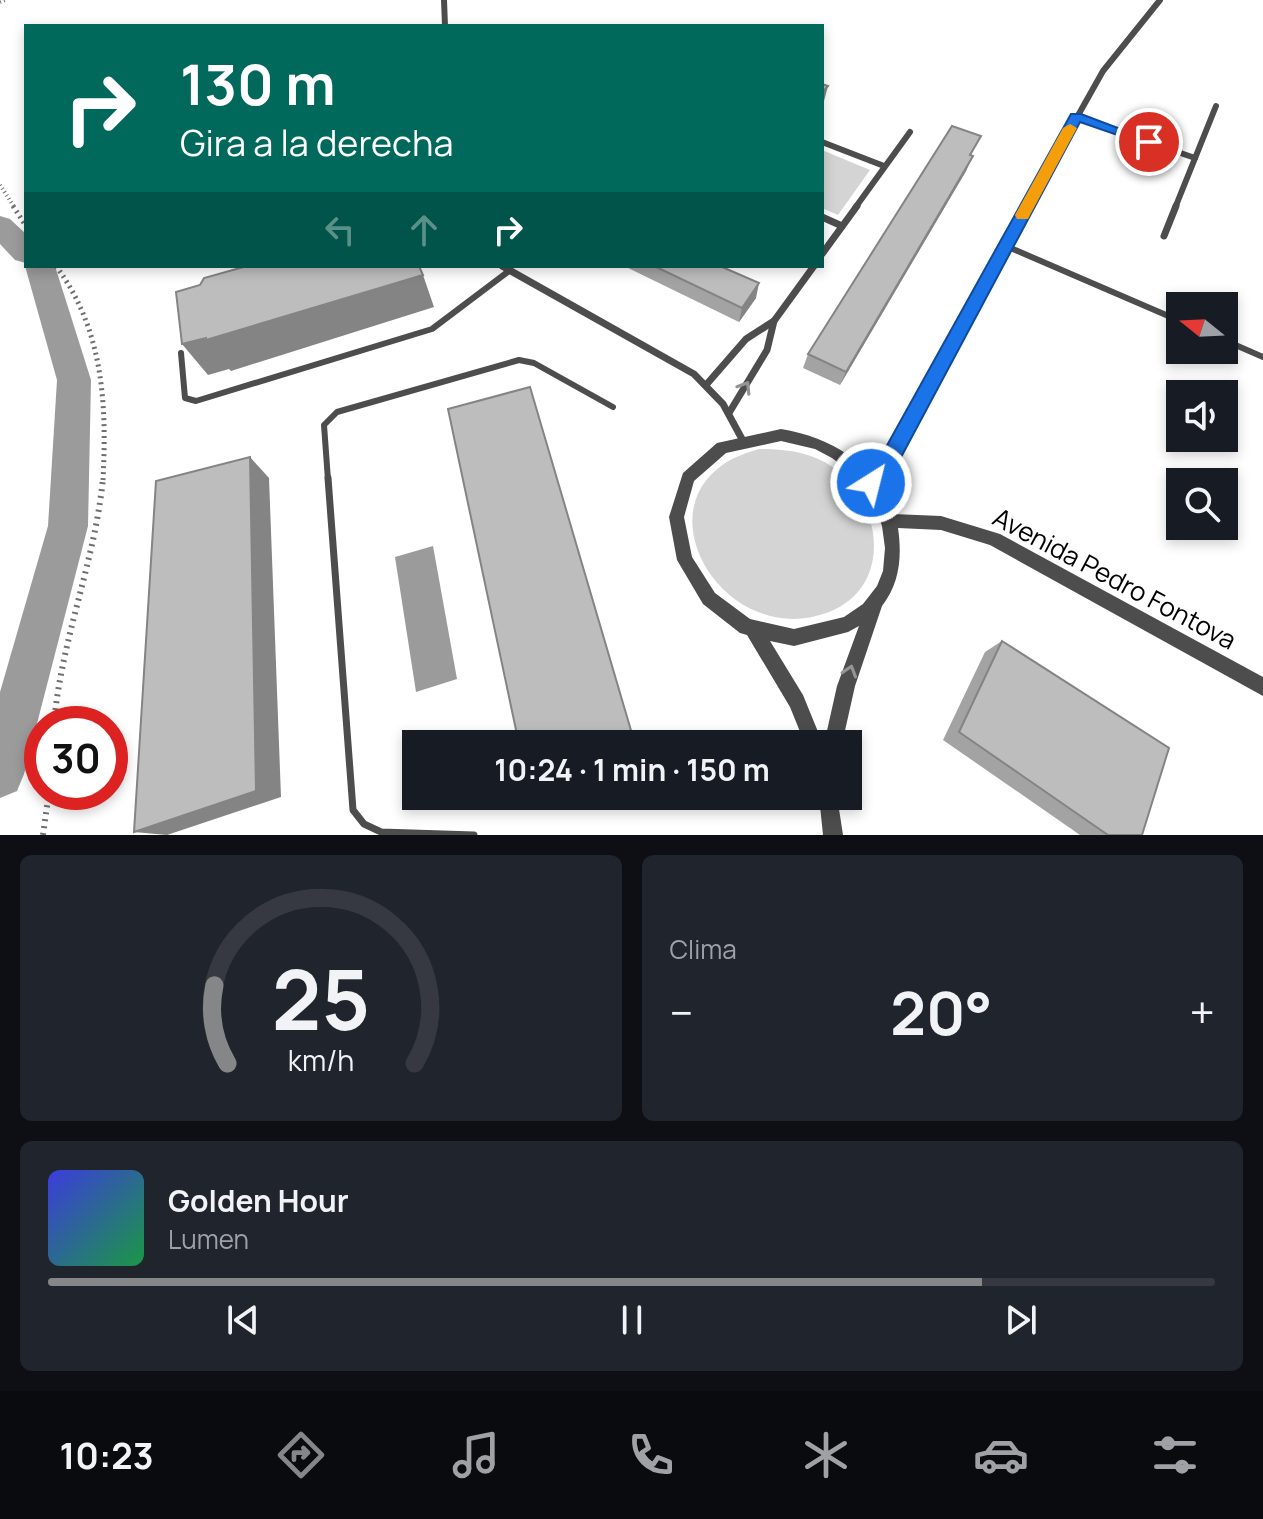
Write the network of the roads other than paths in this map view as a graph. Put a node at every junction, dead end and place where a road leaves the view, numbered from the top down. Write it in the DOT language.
graph roads {
  1 [pos="444,0"];
  2 [pos="1160,0"];
  3 [pos="445,24"];
  4 [pos="1216,106"];
  5 [pos="1076,117"];
  6 [pos="910,132"];
  7 [pos="824,143"];
  8 [pos="1195,158"];
  9 [pos="884,166"];
  10 [pos="824,218"];
  11 [pos="842,226"];
  12 [pos="1164,236"];
  13 [pos="1006,246"];
  14 [pos="824,251"];
  15 [pos="505,268"];
  16 [pos="813,268"];
  17 [pos="1166,315"];
  18 [pos="774,321"];
  19 [pos="1238,346"];
  20 [pos="181,353"];
  21 [pos="1263,357"];
  22 [pos="706,385"];
  23 [pos="613,407"];
  24 [pos="729,413"];
  25 [pos="742,439"];
  26 [pos="871,483"];
  27 [pos="891,521"];
  28 [pos="876,601"];
  29 [pos="753,629"];
  30 [pos="1263,687"];
  31 [pos="808,730"];
  32 [pos="836,730"];
  33 [pos="830,810"];
  34 [pos="474,835"];
  35 [pos="833,835"];
  1 -- 3 [label="street"];
  2 -- 5 [label="street"];
  4 -- 8 [label="street"];
  5 -- 8 [label="street"];
  5 -- 13 [label="street"];
  6 -- 9 [label="street"];
  7 -- 9 [label="street"];
  8 -- 12 [label="street"];
  9 -- 11 [label="street"];
  10 -- 11 [label="street"];
  11 -- 14 [label="street"];
  13 -- 17 [label="lane"];
  13 -- 26 [label="street"];
  15 -- 20 [label="lane"];
  15 -- 22 [label="street"];
  16 -- 18 [label="street"];
  18 -- 22 [label="street"];
  24 -- 18 [label="street, one-way"];
  19 -- 21 [label="lane"];
  22 -- 24 [label="street"];
  23 -- 34 [label="lane"];
  24 -- 25 [label="street"];
  25 -- 26 [label="street"];
  25 -- 29 [label="street"];
  26 -- 27 [label="street"];
  27 -- 28 [label="street"];
  27 -- 30 [label="street, Avenida Pedro Fontova"];
  28 -- 29 [label="street"];
  32 -- 28 [label="street, one-way"];
  29 -- 31 [label="street"];
  33 -- 35 [label="street"];
}
